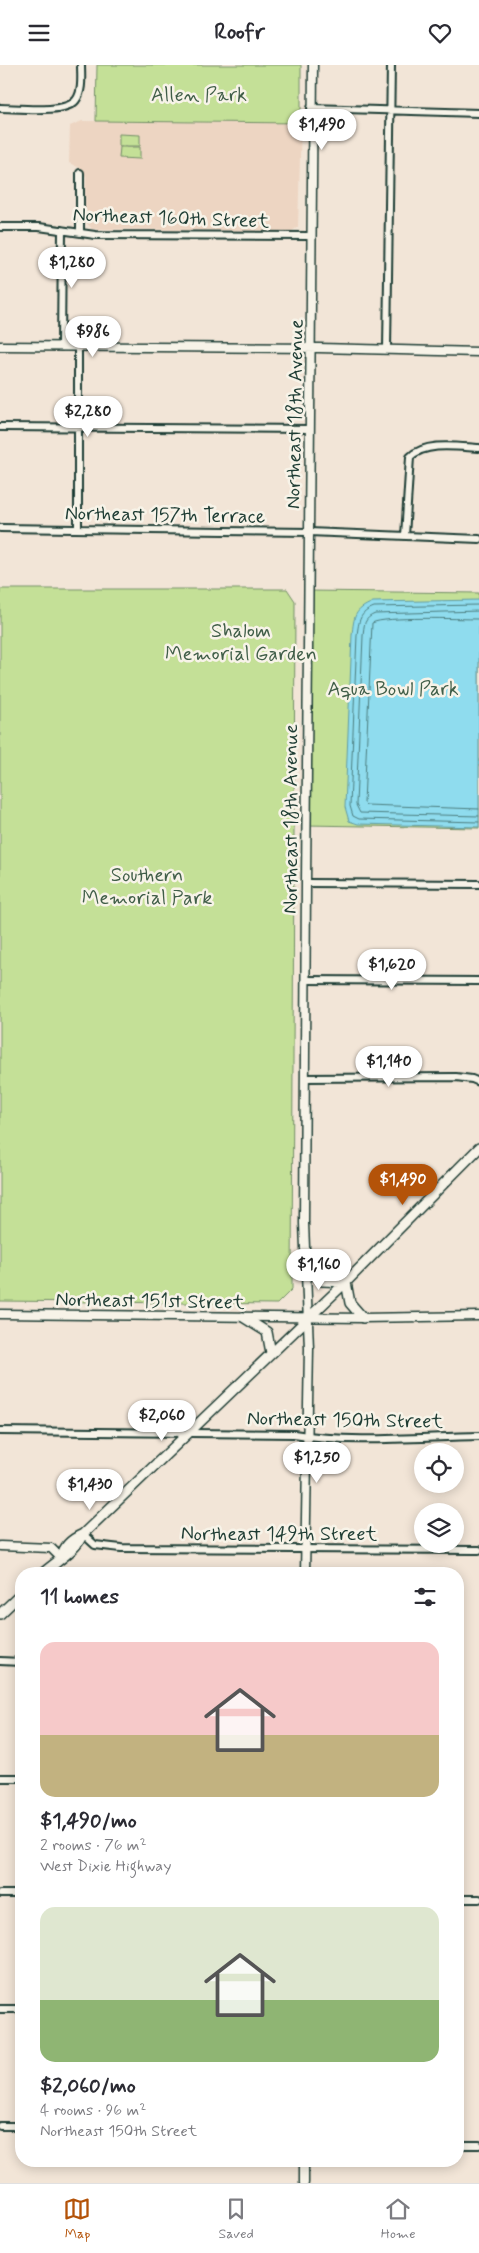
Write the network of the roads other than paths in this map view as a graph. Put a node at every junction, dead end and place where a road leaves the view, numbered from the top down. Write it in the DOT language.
graph roads {
  1 [pos="81,65"];
  2 [pos="313,65"];
  3 [pos="391,65"];
  4 [pos="0,108"];
  5 [pos="312,108"];
  6 [pos="390,111"];
  7 [pos="479,113"];
  8 [pos="80,173"];
  9 [pos="0,227"];
  10 [pos="62,230"];
  11 [pos="80,233"];
  12 [pos="311,236"];
  13 [pos="0,346"];
  14 [pos="60,347"];
  15 [pos="78,347"];
  16 [pos="311,348"];
  17 [pos="387,349"];
  18 [pos="479,351"];
  19 [pos="0,427"];
  20 [pos="78,428"];
  21 [pos="310,429"];
  22 [pos="479,448"];
  23 [pos="0,528"];
  24 [pos="78,529"];
  25 [pos="309,532"];
  26 [pos="405,536"];
  27 [pos="479,539"];
  28 [pos="306,883"];
  29 [pos="479,884"];
  30 [pos="305,980"];
  31 [pos="479,981"];
  32 [pos="305,1077"];
  33 [pos="479,1082"];
  34 [pos="479,1148"];
  35 [pos="305,1257"];
  36 [pos="346,1282"];
  37 [pos="0,1314"];
  38 [pos="479,1316"];
  39 [pos="243,1317"];
  40 [pos="308,1317"];
  41 [pos="363,1318"];
  42 [pos="271,1353"];
  43 [pos="0,1431"];
  44 [pos="188,1433"];
  45 [pos="479,1436"];
  46 [pos="307,1437"];
  47 [pos="83,1534"];
  48 [pos="0,1546"];
  49 [pos="305,1550"];
  50 [pos="479,1550"];
  51 [pos="61,1557"];
  52 [pos="50,1567"];
  53 [pos="305,1567"];
  54 [pos="15,1599"];
  55 [pos="0,1614"];
  56 [pos="0,1661"];
  57 [pos="15,1662"];
  58 [pos="0,1778"];
  59 [pos="15,1778"];
  60 [pos="0,1894"];
  61 [pos="15,1895"];
  62 [pos="464,1899"];
  63 [pos="479,1899"];
  64 [pos="0,2009"];
  65 [pos="15,2009"];
  66 [pos="0,2126"];
  67 [pos="15,2126"];
  68 [pos="464,2145"];
  69 [pos="479,2145"];
  70 [pos="304,2167"];
  71 [pos="304,2183"];
  1 -- 4 [label="street"];
  2 -- 5 [label="street, Northeast 18th Avenue"];
  3 -- 6 [label="street"];
  5 -- 6 [label="street"];
  5 -- 12 [label="street, Northeast 18th Avenue"];
  6 -- 7 [label="street"];
  6 -- 17 [label="street"];
  8 -- 11 [label="street"];
  9 -- 10 [label="street, Northeast 160th Street"];
  10 -- 11 [label="street, Northeast 160th Street"];
  10 -- 14 [label="street"];
  11 -- 12 [label="street, Northeast 160th Street"];
  12 -- 16 [label="street, Northeast 18th Avenue"];
  13 -- 14 [label="street"];
  14 -- 15 [label="street"];
  15 -- 16 [label="street"];
  15 -- 20 [label="street"];
  16 -- 17 [label="street"];
  16 -- 21 [label="street, Northeast 18th Avenue"];
  17 -- 18 [label="street"];
  19 -- 20 [label="street"];
  20 -- 21 [label="street"];
  20 -- 24 [label="street"];
  21 -- 25 [label="street, Northeast 18th Avenue"];
  22 -- 26 [label="street"];
  23 -- 24 [label="street, Northeast 157th Terrace"];
  24 -- 25 [label="street, Northeast 157th Terrace"];
  25 -- 26 [label="street, Northeast 157th Terrace"];
  25 -- 28 [label="street, Northeast 18th Avenue"];
  26 -- 27 [label="street, Northeast 157th Terrace"];
  28 -- 29 [label="street"];
  28 -- 30 [label="street, Northeast 18th Avenue"];
  30 -- 31 [label="street"];
  30 -- 32 [label="street, Northeast 18th Avenue"];
  32 -- 33 [label="street"];
  32 -- 35 [label="street, Northeast 18th Avenue"];
  34 -- 36 [label="main road"];
  35 -- 36 [label="main road"];
  35 -- 40 [label="street, Northeast 18th Avenue"];
  36 -- 40 [label="main road"];
  36 -- 41 [label="main road"];
  37 -- 39 [label="street, Northeast 151st Street"];
  38 -- 41 [label="street, Northeast 151st Street"];
  39 -- 40 [label="street, Northeast 151st Street"];
  39 -- 42 [label="main road"];
  40 -- 41 [label="street, Northeast 151st Street"];
  40 -- 42 [label="main road"];
  40 -- 46 [label="street, Northeast 18th Avenue"];
  42 -- 44 [label="main road"];
  43 -- 44 [label="street, Northeast 150th Street"];
  44 -- 46 [label="street, Northeast 150th Street"];
  44 -- 47 [label="main road"];
  45 -- 46 [label="street, Northeast 150th Street"];
  46 -- 49 [label="street, Northeast 18th Avenue"];
  47 -- 49 [label="street, Northeast 149th Street"];
  47 -- 51 [label="main road"];
  48 -- 51 [label="street"];
  49 -- 50 [label="street, Northeast 149th Street"];
  49 -- 53 [label="street, Northeast 18th Avenue"];
  51 -- 52 [label="main road"];
  54 -- 55 [label="main road"];
  56 -- 57 [label="street"];
  58 -- 59 [label="street"];
  60 -- 61 [label="street"];
  62 -- 63 [label="street"];
  64 -- 65 [label="street"];
  66 -- 67 [label="street"];
  68 -- 69 [label="street"];
  70 -- 71 [label="street"];
}
